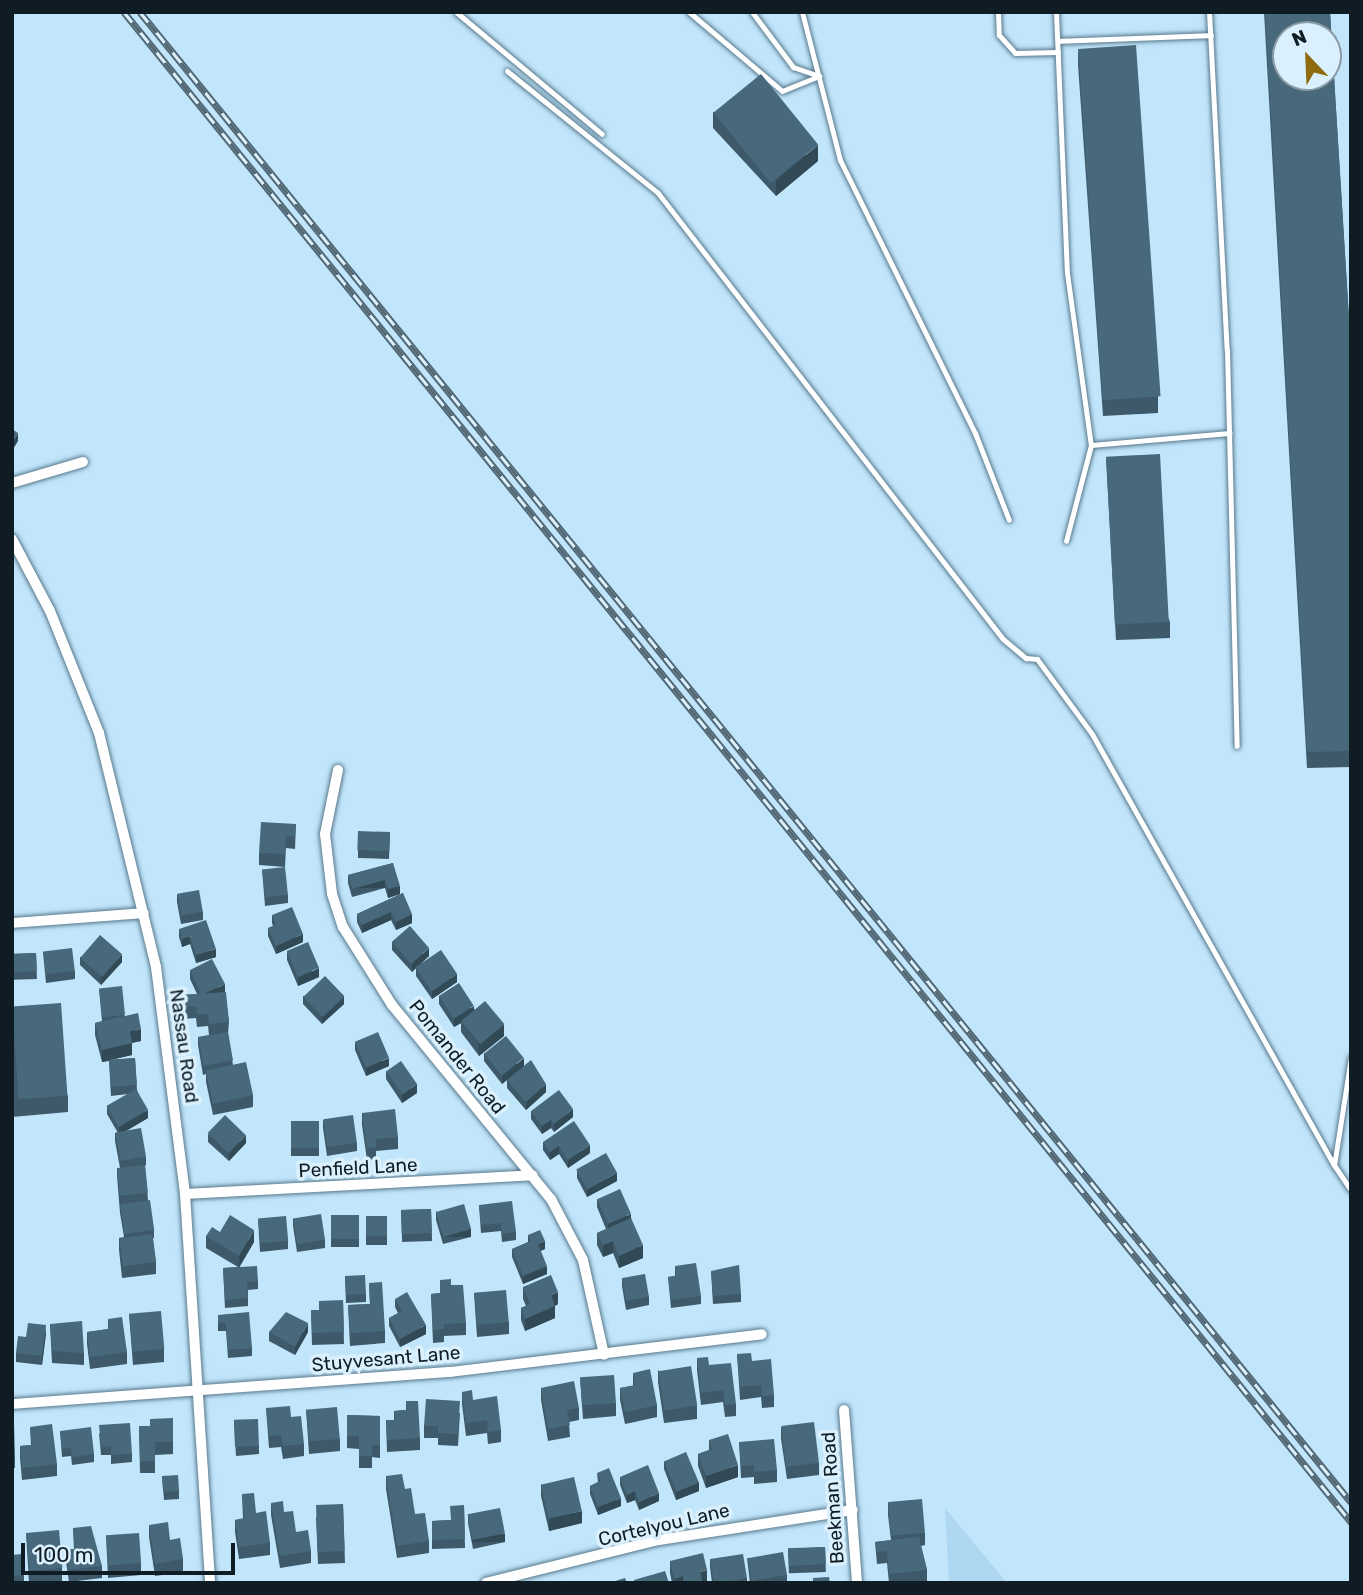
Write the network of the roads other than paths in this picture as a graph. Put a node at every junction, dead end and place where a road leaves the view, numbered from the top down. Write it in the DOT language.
graph roads {
  1 [pos="456,12"];
  2 [pos="689,12"];
  3 [pos="752,12"];
  4 [pos="802,12"];
  5 [pos="998,12"];
  6 [pos="1056,12"];
  7 [pos="1209,12"];
  8 [pos="1211,35"];
  9 [pos="1058,41"];
  10 [pos="1058,52"];
  11 [pos="507,71"];
  12 [pos="819,76"];
  13 [pos="602,134"];
  14 [pos="1229,433"];
  15 [pos="1091,444"];
  16 [pos="83,462"];
  17 [pos="12,483"];
  18 [pos="1009,520"];
  19 [pos="12,539"];
  20 [pos="1066,541"];
  21 [pos="1237,746"];
  22 [pos="338,770"];
  23 [pos="144,913"];
  24 [pos="12,923"];
  25 [pos="1351,1057"];
  26 [pos="1334,1165"];
  27 [pos="532,1175"];
  28 [pos="1351,1190"];
  29 [pos="186,1195"];
  30 [pos="762,1334"];
  31 [pos="604,1354"];
  32 [pos="198,1391"];
  33 [pos="12,1404"];
  34 [pos="844,1410"];
  35 [pos="852,1510"];
  36 [pos="209,1583"];
  37 [pos="486,1583"];
  38 [pos="857,1583"];
  1 -- 13 [label="lane"];
  2 -- 12 [label="lane"];
  3 -- 12 [label="lane"];
  4 -- 12 [label="lane"];
  5 -- 10 [label="lane"];
  6 -- 9 [label="lane"];
  7 -- 8 [label="lane"];
  8 -- 9 [label="lane"];
  8 -- 14 [label="lane"];
  9 -- 10 [label="lane"];
  10 -- 15 [label="lane"];
  11 -- 26 [label="lane"];
  12 -- 18 [label="lane"];
  14 -- 15 [label="lane"];
  14 -- 21 [label="lane"];
  15 -- 20 [label="lane"];
  16 -- 17 [label="street"];
  19 -- 23 [label="street, Nassau Road"];
  22 -- 27 [label="street, Pomander Road"];
  23 -- 24 [label="street"];
  23 -- 29 [label="street, Nassau Road"];
  25 -- 26 [label="lane"];
  26 -- 28 [label="lane"];
  27 -- 29 [label="street, Penfield Lane"];
  27 -- 31 [label="street, Pomander Road"];
  29 -- 32 [label="street, Nassau Road"];
  30 -- 31 [label="street, Stuyvesant Lane"];
  31 -- 32 [label="street, Stuyvesant Lane"];
  32 -- 33 [label="street, Stuyvesant Lane"];
  32 -- 36 [label="street, Nassau Road"];
  34 -- 35 [label="street, Beekman Road"];
  35 -- 37 [label="street, Cortelyou Lane"];
  35 -- 38 [label="street, Beekman Road"];
}
